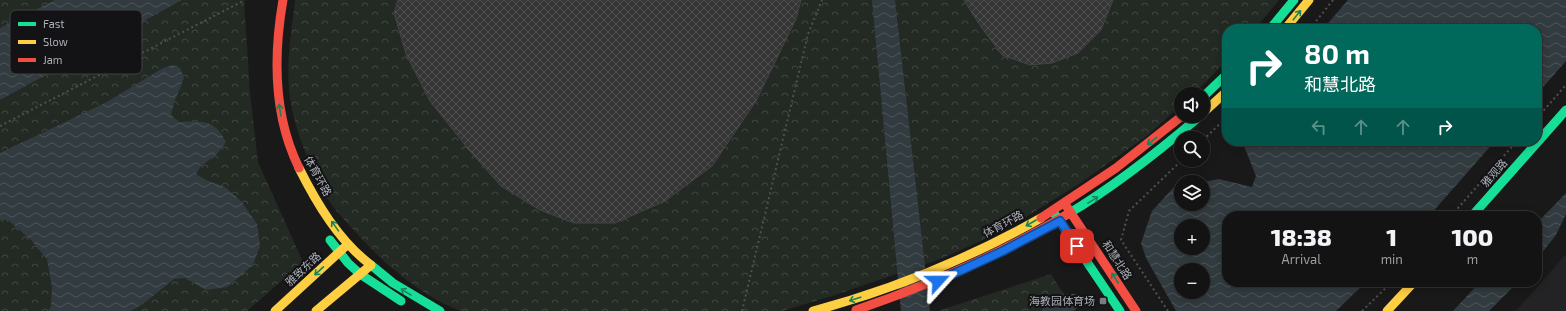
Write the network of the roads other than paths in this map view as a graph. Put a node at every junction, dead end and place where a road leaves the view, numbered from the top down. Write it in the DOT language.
graph roads {
  1 [pos="283,0"];
  2 [pos="1294,0"];
  3 [pos="1309,0"];
  4 [pos="1274,24"];
  5 [pos="1289,24"];
  6 [pos="1222,79"];
  7 [pos="1210,90"];
  8 [pos="1222,96"];
  9 [pos="1210,107"];
  10 [pos="1566,110"];
  11 [pos="1566,119"];
  12 [pos="1174,122"];
  13 [pos="1192,123"];
  14 [pos="1542,137"];
  15 [pos="1534,146"];
  16 [pos="1064,203"];
  17 [pos="1053,210"];
  18 [pos="1476,211"];
  19 [pos="1485,211"];
  20 [pos="1071,213"];
  21 [pos="1060,221"];
  22 [pos="323,230"];
  23 [pos="348,245"];
  24 [pos="339,252"];
  25 [pos="371,266"];
  26 [pos="360,274"];
  27 [pos="1409,287"];
  28 [pos="1418,287"];
  29 [pos="411,307"];
  30 [pos="275,311"];
  31 [pos="316,311"];
  32 [pos="440,311"];
  33 [pos="813,311"];
  34 [pos="852,311"];
  35 [pos="1120,311"];
  36 [pos="1136,311"];
  37 [pos="1387,311"];
  38 [pos="1396,311"];
  23 -- 1 [label="main road, 体育环路, one-way"];
  2 -- 4 [label="main road"];
  5 -- 3 [label="main road, one-way"];
  6 -- 7 [label="main road"];
  8 -- 9 [label="main road"];
  10 -- 14 [label="main road, 雅观路"];
  11 -- 19 [label="main road, 雅观路"];
  12 -- 16 [label="main road, 体育环路, one-way"];
  20 -- 13 [label="main road, one-way"];
  15 -- 18 [label="main road, 雅观路"];
  16 -- 17 [label="main road, 体育环路"];
  16 -- 20 [label="main road, 和慧北路"];
  17 -- 21 [label="main road"];
  17 -- 33 [label="main road, 体育环路, one-way"];
  20 -- 21 [label="main road"];
  36 -- 20 [label="main road, 和慧北路, one-way"];
  21 -- 34 [label="main road"];
  21 -- 35 [label="main road"];
  22 -- 24 [label="main road"];
  23 -- 24 [label="main road, 雅致东路"];
  23 -- 25 [label="main road, 体育环路"];
  24 -- 26 [label="main road"];
  24 -- 30 [label="main road, 雅致东路, one-way"];
  25 -- 26 [label="main road"];
  32 -- 25 [label="main road, 体育环路, one-way"];
  26 -- 29 [label="main road"];
  26 -- 31 [label="main road"];
  27 -- 37 [label="main road"];
  28 -- 38 [label="main road"];
}
